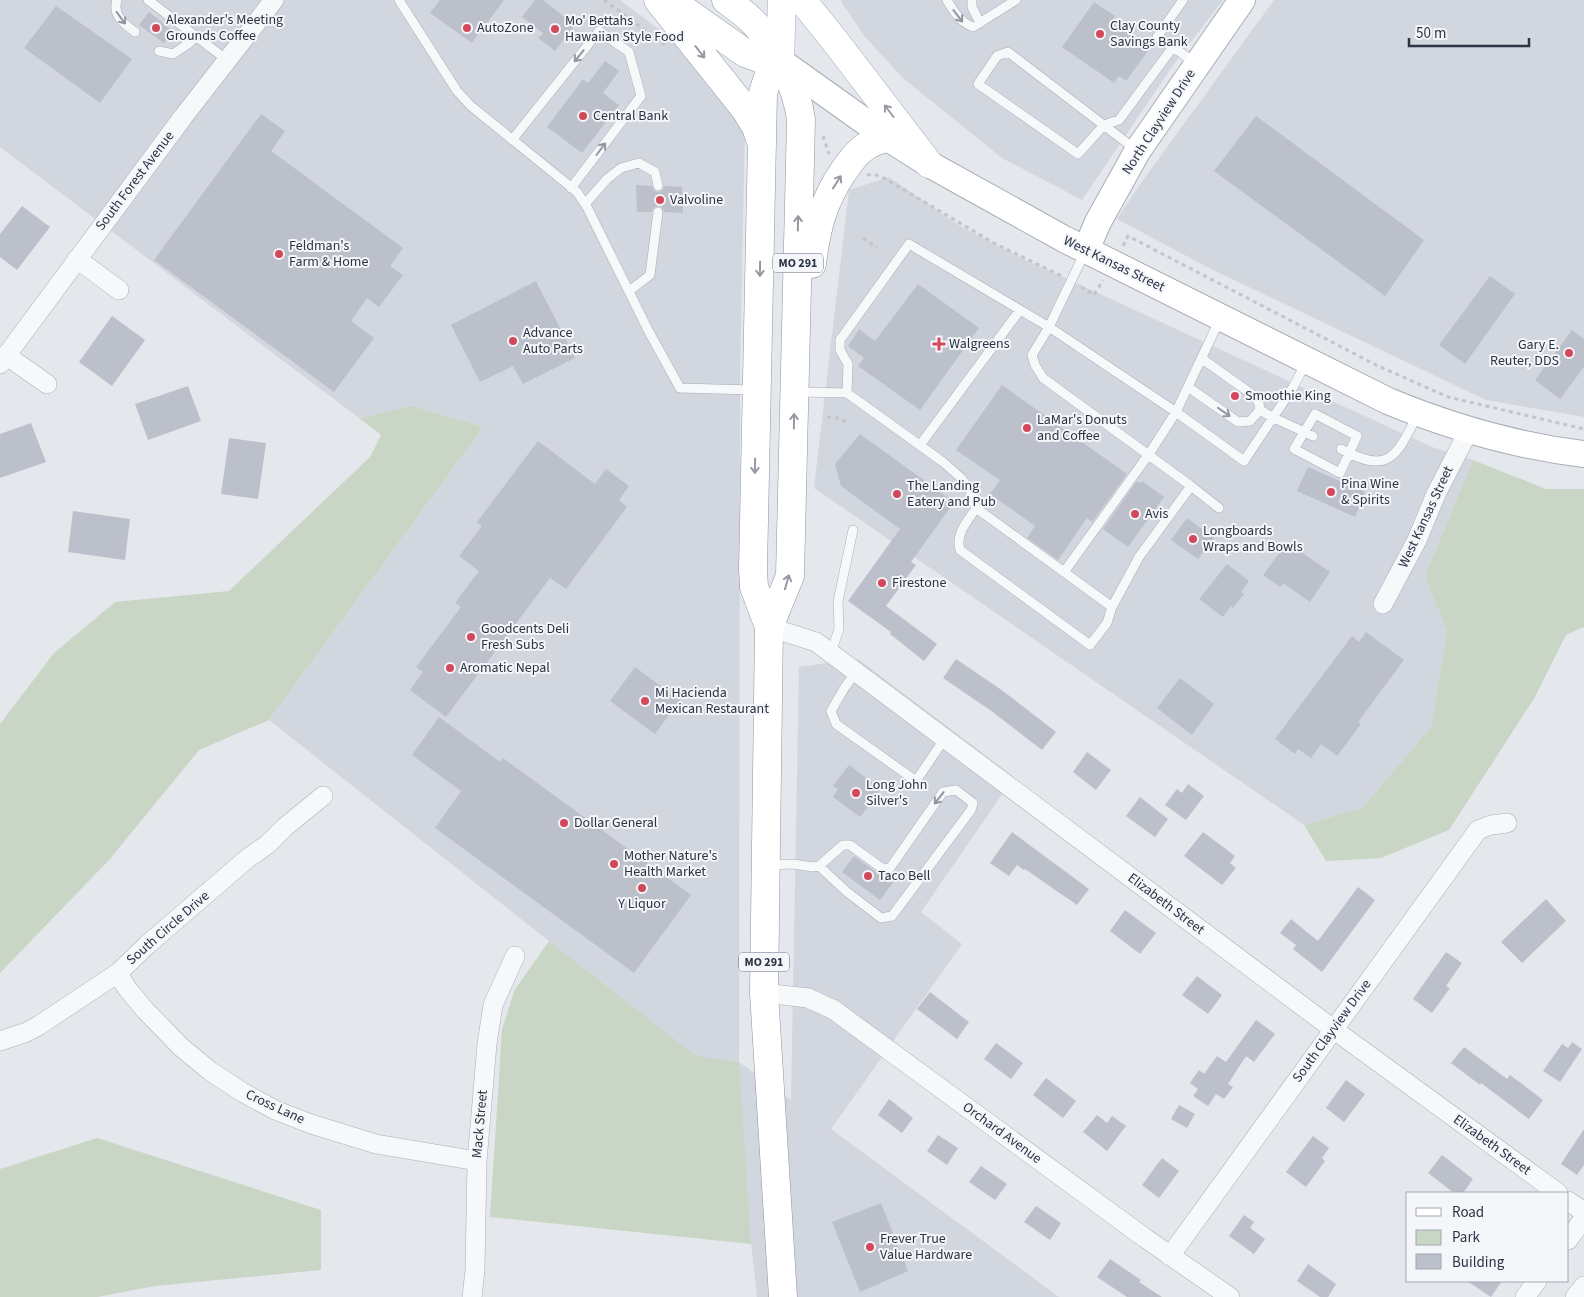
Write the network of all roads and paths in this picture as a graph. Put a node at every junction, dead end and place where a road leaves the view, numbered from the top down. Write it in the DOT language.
graph roads {
  1 [pos="117,0"];
  2 [pos="148,0"];
  3 [pos="274,0"];
  4 [pos="399,0"];
  5 [pos="604,0"];
  6 [pos="658,0"];
  7 [pos="670,0"];
  8 [pos="726,0"];
  9 [pos="782,0"];
  10 [pos="802,0"];
  11 [pos="947,0"];
  12 [pos="972,0"];
  13 [pos="1016,0"];
  14 [pos="1184,0"];
  15 [pos="1242,0"];
  16 [pos="976,25"];
  17 [pos="135,32"];
  18 [pos="196,36"];
  19 [pos="1172,47"];
  20 [pos="670,50"];
  21 [pos="159,51"];
  22 [pos="227,60"];
  23 [pos="780,61"];
  24 [pos="1197,64"];
  25 [pos="1104,125"];
  26 [pos="823,136"];
  27 [pos="888,138"];
  28 [pos="512,140"];
  29 [pos="762,150"];
  30 [pos="1138,150"];
  31 [pos="832,161"];
  32 [pos="929,164"];
  33 [pos="864,176"];
  34 [pos="658,186"];
  35 [pos="572,188"];
  36 [pos="585,204"];
  37 [pos="658,216"];
  38 [pos="1128,236"];
  39 [pos="863,238"];
  40 [pos="877,248"];
  41 [pos="1086,250"];
  42 [pos="77,259"];
  43 [pos="1052,271"];
  44 [pos="119,290"];
  45 [pos="629,291"];
  46 [pos="1020,310"];
  47 [pos="1221,317"];
  48 [pos="1049,327"];
  49 [pos="796,329"];
  50 [pos="1201,358"];
  51 [pos="3,360"];
  52 [pos="1307,360"];
  53 [pos="47,384"];
  54 [pos="1188,387"];
  55 [pos="757,390"];
  56 [pos="795,392"];
  57 [pos="847,393"];
  58 [pos="1260,410"];
  59 [pos="1176,412"];
  60 [pos="1418,414"];
  61 [pos="828,417"];
  62 [pos="1274,418"];
  63 [pos="847,423"];
  64 [pos="1584,429"];
  65 [pos="1469,430"];
  66 [pos="1308,433"];
  67 [pos="920,445"];
  68 [pos="1341,449"];
  69 [pos="1148,454"];
  70 [pos="1349,454"];
  71 [pos="1584,454"];
  72 [pos="1191,486"];
  73 [pos="976,508"];
  74 [pos="1219,508"];
  75 [pos="853,530"];
  76 [pos="1064,572"];
  77 [pos="1383,604"];
  78 [pos="1112,607"];
  79 [pos="769,627"];
  80 [pos="831,653"];
  81 [pos="856,672"];
  82 [pos="945,738"];
  83 [pos="323,796"];
  84 [pos="1507,823"];
  85 [pos="766,865"];
  86 [pos="819,866"];
  87 [pos="515,956"];
  88 [pos="118,972"];
  89 [pos="764,993"];
  90 [pos="1333,1029"];
  91 [pos="0,1041"];
  92 [pos="477,1161"];
  93 [pos="1557,1192"];
  94 [pos="1569,1202"];
  95 [pos="1584,1212"];
  96 [pos="1584,1218"];
  97 [pos="1569,1239"];
  98 [pos="1170,1256"];
  99 [pos="1536,1282"];
  100 [pos="1584,1286"];
  101 [pos="472,1297"];
  102 [pos="783,1297"];
  103 [pos="1230,1297"];
  104 [pos="1525,1297"];
  105 [pos="1576,1297"];
  1 -- 17 [label="lane, one-way"];
  2 -- 18 [label="lane"];
  3 -- 22 [label="street, South Forest Avenue"];
  4 -- 28 [label="lane"];
  5 -- 20 [label="path"];
  6 -- 29 [label="main road, one-way"];
  7 -- 23 [label="main road, West Kansas Street"];
  8 -- 23 [label="main road, West Kansas Street"];
  9 -- 23 [label="main road, MO 291"];
  32 -- 10 [label="main road, one-way"];
  11 -- 16 [label="lane, one-way"];
  12 -- 16 [label="lane"];
  13 -- 16 [label="lane"];
  14 -- 19 [label="lane"];
  15 -- 24 [label="main road, North Clayview Drive"];
  18 -- 21 [label="lane"];
  18 -- 22 [label="lane"];
  19 -- 24 [label="lane"];
  19 -- 25 [label="lane"];
  22 -- 42 [label="street, South Forest Avenue"];
  23 -- 27 [label="main road, West Kansas Street"];
  23 -- 29 [label="main road, MO 291"];
  49 -- 23 [label="main road, MO 291, one-way"];
  24 -- 30 [label="main road, North Clayview Drive"];
  25 -- 25 [label="lane"];
  25 -- 30 [label="lane"];
  26 -- 31 [label="path"];
  27 -- 32 [label="main road, West Kansas Street"];
  49 -- 27 [label="main road, one-way"];
  28 -- 35 [label="lane"];
  35 -- 28 [label="lane, one-way"];
  29 -- 55 [label="main road, MO 291, one-way"];
  30 -- 41 [label="main road, North Clayview Drive"];
  32 -- 41 [label="main road, West Kansas Street"];
  33 -- 43 [label="path"];
  34 -- 36 [label="lane"];
  35 -- 36 [label="lane"];
  36 -- 45 [label="lane"];
  37 -- 45 [label="lane"];
  38 -- 64 [label="path"];
  39 -- 40 [label="path"];
  41 -- 47 [label="main road, West Kansas Street"];
  41 -- 48 [label="lane"];
  42 -- 44 [label="street"];
  42 -- 51 [label="street, South Forest Avenue"];
  45 -- 55 [label="lane"];
  46 -- 48 [label="lane"];
  46 -- 57 [label="lane"];
  46 -- 67 [label="lane"];
  47 -- 50 [label="lane"];
  47 -- 52 [label="main road, West Kansas Street"];
  48 -- 59 [label="lane"];
  48 -- 69 [label="lane"];
  49 -- 56 [label="main road, MO 291"];
  50 -- 54 [label="lane"];
  50 -- 58 [label="lane"];
  51 -- 53 [label="street"];
  52 -- 60 [label="main road, West Kansas Street"];
  52 -- 62 [label="lane"];
  54 -- 58 [label="lane, one-way"];
  54 -- 59 [label="lane"];
  55 -- 79 [label="main road, MO 291, one-way"];
  56 -- 57 [label="lane"];
  79 -- 56 [label="main road, MO 291, one-way"];
  57 -- 67 [label="lane"];
  58 -- 62 [label="lane"];
  59 -- 62 [label="lane"];
  59 -- 69 [label="lane"];
  60 -- 65 [label="main road, West Kansas Street"];
  60 -- 70 [label="lane"];
  61 -- 63 [label="path"];
  62 -- 66 [label="lane"];
  65 -- 71 [label="main road, West Kansas Street"];
  65 -- 77 [label="street, West Kansas Street"];
  66 -- 70 [label="lane"];
  66 -- 70 [label="lane"];
  67 -- 73 [label="lane"];
  68 -- 70 [label="lane"];
  69 -- 72 [label="lane"];
  69 -- 76 [label="lane"];
  72 -- 74 [label="lane"];
  72 -- 78 [label="lane"];
  73 -- 76 [label="lane"];
  73 -- 78 [label="lane"];
  75 -- 80 [label="lane"];
  76 -- 78 [label="lane"];
  79 -- 80 [label="street, Elizabeth Street"];
  79 -- 85 [label="main road, MO 291"];
  80 -- 81 [label="street, Elizabeth Street"];
  81 -- 82 [label="street, Elizabeth Street"];
  81 -- 82 [label="lane"];
  82 -- 90 [label="street, Elizabeth Street"];
  83 -- 88 [label="street, South Circle Drive"];
  84 -- 90 [label="street, South Clayview Drive"];
  85 -- 86 [label="lane"];
  85 -- 89 [label="main road, MO 291"];
  86 -- 86 [label="lane, one-way"];
  87 -- 92 [label="street, Mack Street"];
  88 -- 91 [label="street, South Circle Drive"];
  88 -- 92 [label="street, Cross Lane"];
  89 -- 98 [label="street, Orchard Avenue"];
  89 -- 102 [label="main road, MO 291"];
  90 -- 93 [label="street, Elizabeth Street"];
  90 -- 98 [label="street, South Clayview Drive"];
  92 -- 101 [label="street, Mack Street"];
  94 -- 95 [label="street"];
  96 -- 97 [label="street"];
  98 -- 103 [label="street, Orchard Avenue"];
  99 -- 104 [label="street"];
  100 -- 105 [label="street"];
}
